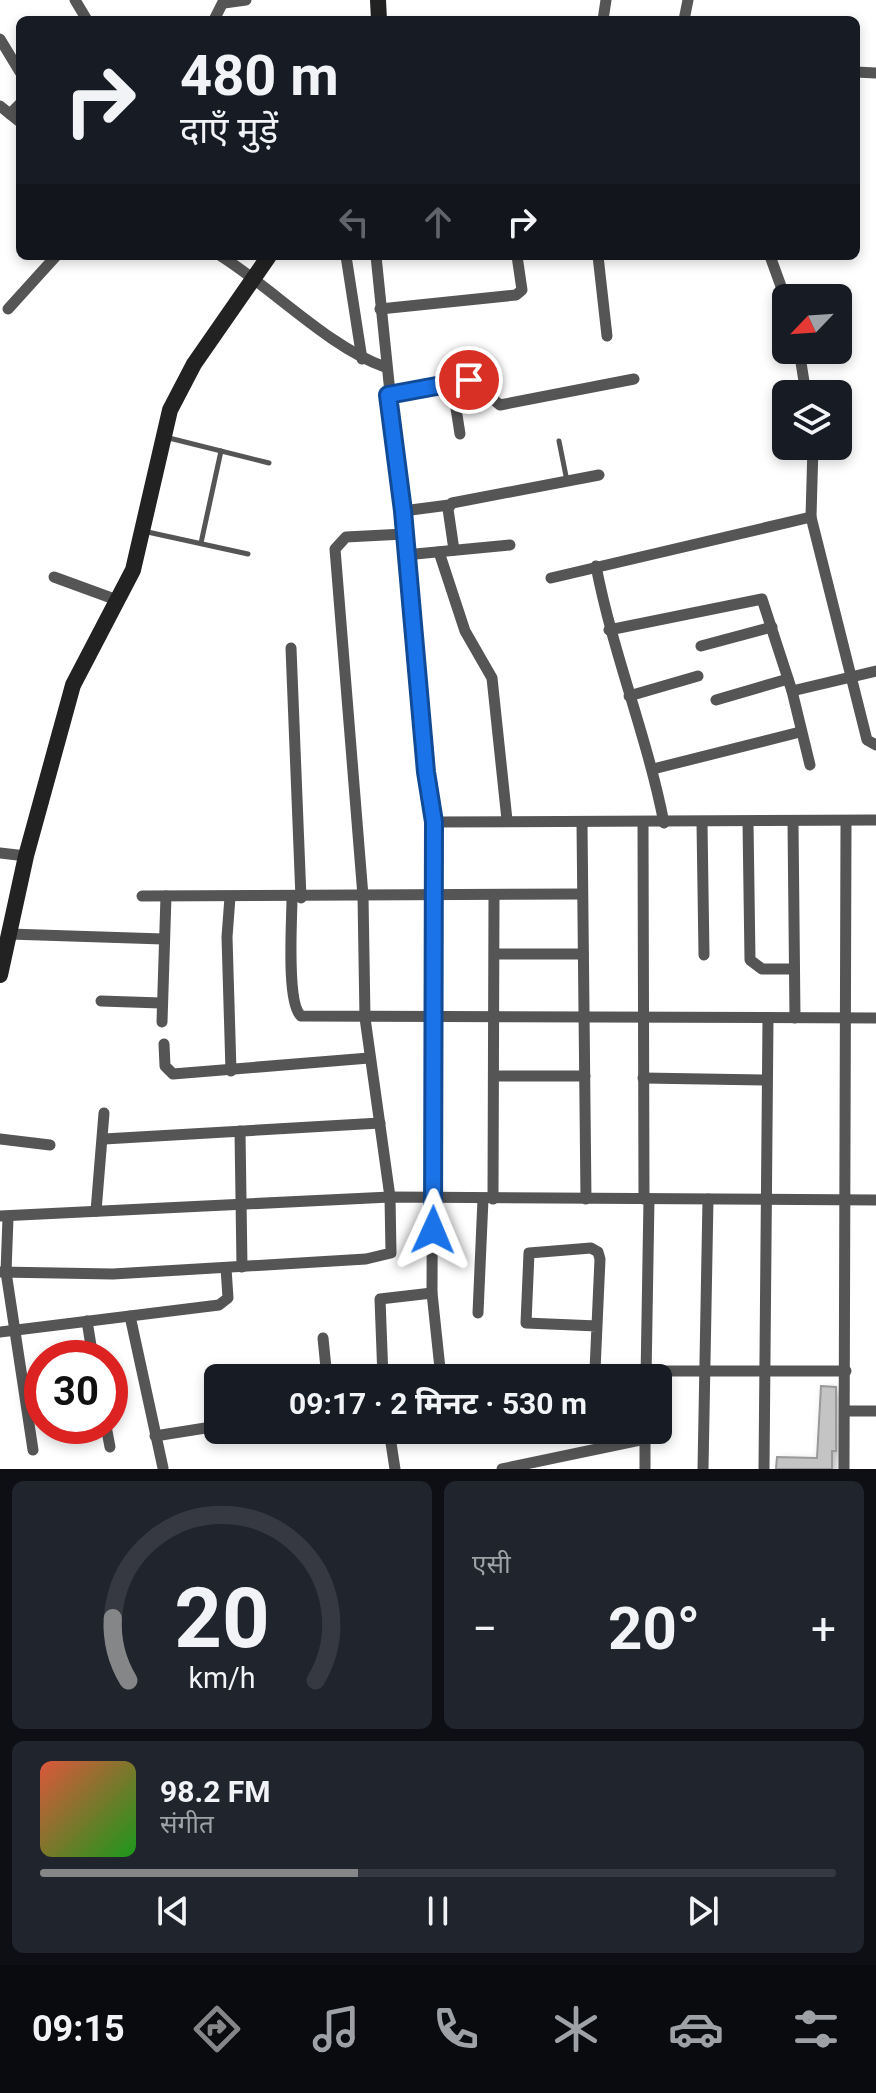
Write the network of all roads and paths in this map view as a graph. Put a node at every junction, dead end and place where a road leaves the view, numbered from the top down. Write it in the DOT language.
graph roads {
  1 [pos="246,0"];
  2 [pos="224,1"];
  3 [pos="0,39"];
  4 [pos="16,65"];
  5 [pos="0,106"];
  6 [pos="15,118"];
  7 [pos="52,260"];
  8 [pos="227,260"];
  9 [pos="266,260"];
  10 [pos="347,260"];
  11 [pos="376,260"];
  12 [pos="518,260"];
  13 [pos="598,260"];
  14 [pos="771,260"];
  15 [pos="254,277"];
  16 [pos="780,284"];
  17 [pos="8,309"];
  18 [pos="380,309"];
  19 [pos="607,336"];
  20 [pos="362,359"];
  21 [pos="385,367"];
  22 [pos="634,379"];
  23 [pos="452,383"];
  24 [pos="388,395"];
  25 [pos="460,434"];
  26 [pos="164,437"];
  27 [pos="559,441"];
  28 [pos="221,451"];
  29 [pos="813,460"];
  30 [pos="269,463"];
  31 [pos="599,475"];
  32 [pos="567,481"];
  33 [pos="449,505"];
  34 [pos="403,511"];
  35 [pos="811,517"];
  36 [pos="142,531"];
  37 [pos="404,534"];
  38 [pos="201,543"];
  39 [pos="510,545"];
  40 [pos="454,550"];
  41 [pos="439,552"];
  42 [pos="248,554"];
  43 [pos="405,555"];
  44 [pos="596,566"];
  45 [pos="54,577"];
  46 [pos="551,578"];
  47 [pos="117,600"];
  48 [pos="772,627"];
  49 [pos="609,630"];
  50 [pos="701,646"];
  51 [pos="291,648"];
  52 [pos="876,671"];
  53 [pos="698,676"];
  54 [pos="850,676"];
  55 [pos="788,679"];
  56 [pos="792,691"];
  57 [pos="629,696"];
  58 [pos="716,700"];
  59 [pos="800,732"];
  60 [pos="876,745"];
  61 [pos="810,765"];
  62 [pos="653,769"];
  63 [pos="507,820"];
  64 [pos="876,820"];
  65 [pos="846,821"];
  66 [pos="434,822"];
  67 [pos="748,822"];
  68 [pos="793,822"];
  69 [pos="582,823"];
  70 [pos="664,823"];
  71 [pos="702,823"];
  72 [pos="643,824"];
  73 [pos="0,853"];
  74 [pos="26,856"];
  75 [pos="582,894"];
  76 [pos="142,896"];
  77 [pos="166,896"];
  78 [pos="363,896"];
  79 [pos="434,896"];
  80 [pos="494,896"];
  81 [pos="230,897"];
  82 [pos="296,898"];
  83 [pos="9,934"];
  84 [pos="163,939"];
  85 [pos="495,954"];
  86 [pos="583,954"];
  87 [pos="704,955"];
  88 [pos="793,969"];
  89 [pos="0,975"];
  90 [pos="101,1001"];
  91 [pos="161,1003"];
  92 [pos="365,1018"];
  93 [pos="583,1018"];
  94 [pos="643,1018"];
  95 [pos="768,1018"];
  96 [pos="795,1018"];
  97 [pos="847,1018"];
  98 [pos="876,1018"];
  99 [pos="433,1019"];
  100 [pos="494,1019"];
  101 [pos="162,1022"];
  102 [pos="164,1044"];
  103 [pos="369,1058"];
  104 [pos="231,1071"];
  105 [pos="495,1076"];
  106 [pos="585,1076"];
  107 [pos="643,1078"];
  108 [pos="767,1080"];
  109 [pos="104,1113"];
  110 [pos="380,1123"];
  111 [pos="240,1131"];
  112 [pos="0,1139"];
  113 [pos="104,1139"];
  114 [pos="50,1145"];
  115 [pos="390,1197"];
  116 [pos="433,1199"];
  117 [pos="488,1199"];
  118 [pos="586,1199"];
  119 [pos="646,1199"];
  120 [pos="708,1199"];
  121 [pos="767,1199"];
  122 [pos="846,1200"];
  123 [pos="876,1200"];
  124 [pos="241,1203"];
  125 [pos="96,1211"];
  126 [pos="4,1217"];
  127 [pos="242,1267"];
  128 [pos="226,1268"];
  129 [pos="3,1272"];
  130 [pos="432,1293"];
  131 [pos="478,1313"];
  132 [pos="130,1316"];
  133 [pos="87,1321"];
  134 [pos="597,1326"];
  135 [pos="14,1331"];
  136 [pos="0,1332"];
  137 [pos="323,1338"];
  138 [pos="90,1340"];
  139 [pos="326,1364"];
  140 [pos="382,1364"];
  141 [pos="440,1364"];
  142 [pos="595,1364"];
  143 [pos="646,1364"];
  144 [pos="705,1371"];
  145 [pos="846,1371"];
  146 [pos="672,1373"];
  147 [pos="765,1373"];
  148 [pos="846,1411"];
  149 [pos="876,1411"];
  150 [pos="204,1428"];
  151 [pos="155,1436"];
  152 [pos="109,1444"];
  153 [pos="391,1444"];
  154 [pos="607,1444"];
  155 [pos="645,1444"];
  156 [pos="110,1447"];
  157 [pos="33,1450"];
  158 [pos="521,1467"];
  159 [pos="163,1468"];
  160 [pos="395,1469"];
  161 [pos="502,1469"];
  162 [pos="645,1469"];
  163 [pos="703,1469"];
  164 [pos="764,1469"];
  165 [pos="844,1469"];
  1 -- 2 [label="street"];
  3 -- 4 [label="street"];
  5 -- 6 [label="street"];
  7 -- 17 [label="street"];
  8 -- 15 [label="street"];
  9 -- 15 [label="street"];
  10 -- 20 [label="street"];
  11 -- 18 [label="street"];
  12 -- 18 [label="street"];
  13 -- 19 [label="street"];
  14 -- 16 [label="street"];
  15 -- 20 [label="street"];
  15 -- 26 [label="street"];
  18 -- 21 [label="street"];
  20 -- 21 [label="street"];
  21 -- 24 [label="street"];
  22 -- 23 [label="street"];
  23 -- 24 [label="street"];
  23 -- 25 [label="street"];
  24 -- 34 [label="street"];
  26 -- 28 [label="lane"];
  26 -- 36 [label="street"];
  27 -- 32 [label="lane"];
  28 -- 30 [label="lane"];
  28 -- 38 [label="lane"];
  29 -- 35 [label="street"];
  31 -- 32 [label="street"];
  32 -- 33 [label="street"];
  33 -- 34 [label="street"];
  33 -- 40 [label="street"];
  34 -- 37 [label="street"];
  35 -- 44 [label="street"];
  35 -- 54 [label="street"];
  36 -- 38 [label="lane"];
  36 -- 47 [label="street"];
  37 -- 43 [label="street"];
  37 -- 78 [label="street"];
  38 -- 42 [label="lane"];
  39 -- 40 [label="street"];
  40 -- 41 [label="street"];
  41 -- 43 [label="street"];
  41 -- 63 [label="street"];
  43 -- 66 [label="street"];
  44 -- 46 [label="street"];
  44 -- 49 [label="street"];
  45 -- 47 [label="street"];
  47 -- 74 [label="street"];
  48 -- 49 [label="street"];
  48 -- 50 [label="street"];
  48 -- 55 [label="street"];
  49 -- 57 [label="street"];
  51 -- 82 [label="street"];
  52 -- 54 [label="street"];
  53 -- 57 [label="street"];
  54 -- 56 [label="street"];
  54 -- 60 [label="street"];
  55 -- 56 [label="street"];
  55 -- 58 [label="street"];
  56 -- 59 [label="street"];
  57 -- 62 [label="street"];
  59 -- 61 [label="street"];
  59 -- 62 [label="street"];
  62 -- 70 [label="street"];
  63 -- 66 [label="street"];
  63 -- 69 [label="street"];
  64 -- 65 [label="street"];
  65 -- 68 [label="street"];
  65 -- 97 [label="street"];
  66 -- 79 [label="street"];
  67 -- 68 [label="street"];
  67 -- 71 [label="street"];
  67 -- 88 [label="street"];
  68 -- 88 [label="street"];
  69 -- 72 [label="street"];
  69 -- 75 [label="street"];
  70 -- 71 [label="street"];
  70 -- 72 [label="street"];
  71 -- 87 [label="street"];
  72 -- 94 [label="street"];
  73 -- 74 [label="street"];
  74 -- 83 [label="street"];
  75 -- 80 [label="street"];
  75 -- 86 [label="street"];
  76 -- 77 [label="street"];
  77 -- 81 [label="street"];
  77 -- 84 [label="street"];
  78 -- 79 [label="street"];
  78 -- 82 [label="street"];
  78 -- 92 [label="street"];
  79 -- 80 [label="street"];
  79 -- 99 [label="street"];
  80 -- 85 [label="street"];
  81 -- 82 [label="street"];
  81 -- 104 [label="street"];
  82 -- 92 [label="street"];
  83 -- 84 [label="street"];
  83 -- 89 [label="street"];
  84 -- 91 [label="street"];
  85 -- 86 [label="street"];
  85 -- 100 [label="street"];
  86 -- 93 [label="street"];
  88 -- 96 [label="street"];
  90 -- 91 [label="street"];
  91 -- 101 [label="street"];
  92 -- 99 [label="street"];
  92 -- 103 [label="street"];
  93 -- 94 [label="street"];
  93 -- 100 [label="street"];
  93 -- 106 [label="street"];
  94 -- 95 [label="street"];
  94 -- 107 [label="street"];
  95 -- 96 [label="street"];
  95 -- 108 [label="street"];
  96 -- 97 [label="street"];
  97 -- 98 [label="street"];
  97 -- 122 [label="street"];
  99 -- 100 [label="street"];
  99 -- 116 [label="street"];
  100 -- 105 [label="street"];
  102 -- 104 [label="street"];
  103 -- 104 [label="street"];
  103 -- 110 [label="street"];
  105 -- 106 [label="street"];
  105 -- 117 [label="street"];
  106 -- 118 [label="street"];
  107 -- 108 [label="street"];
  107 -- 119 [label="street"];
  108 -- 121 [label="street"];
  109 -- 113 [label="street"];
  110 -- 111 [label="street"];
  110 -- 115 [label="street"];
  111 -- 113 [label="street"];
  111 -- 124 [label="street"];
  112 -- 114 [label="street"];
  113 -- 125 [label="street"];
  115 -- 116 [label="street"];
  115 -- 124 [label="street"];
  115 -- 127 [label="street"];
  116 -- 117 [label="street"];
  116 -- 130 [label="street"];
  117 -- 118 [label="street"];
  117 -- 131 [label="street"];
  118 -- 119 [label="street"];
  119 -- 120 [label="street"];
  119 -- 143 [label="street"];
  120 -- 121 [label="street"];
  120 -- 144 [label="street"];
  121 -- 122 [label="street"];
  121 -- 147 [label="street"];
  122 -- 123 [label="street"];
  122 -- 145 [label="street"];
  124 -- 125 [label="street"];
  124 -- 127 [label="street"];
  125 -- 126 [label="street"];
  126 -- 129 [label="street"];
  127 -- 128 [label="street"];
  128 -- 129 [label="street"];
  128 -- 132 [label="street"];
  129 -- 135 [label="street"];
  130 -- 140 [label="street"];
  130 -- 141 [label="street"];
  132 -- 133 [label="street"];
  132 -- 151 [label="street"];
  133 -- 135 [label="street"];
  133 -- 138 [label="street"];
  134 -- 134 [label="street"];
  134 -- 142 [label="street"];
  135 -- 136 [label="street"];
  135 -- 157 [label="street"];
  137 -- 139 [label="street"];
  144 -- 146 [label="street"];
  144 -- 147 [label="street"];
  144 -- 163 [label="street"];
  145 -- 147 [label="street"];
  145 -- 148 [label="street"];
  147 -- 164 [label="street"];
  148 -- 149 [label="street"];
  148 -- 165 [label="street"];
  150 -- 151 [label="street"];
  151 -- 159 [label="street"];
  152 -- 156 [label="street"];
  153 -- 160 [label="street"];
  154 -- 158 [label="street"];
  155 -- 162 [label="street"];
  158 -- 161 [label="street"];
}
